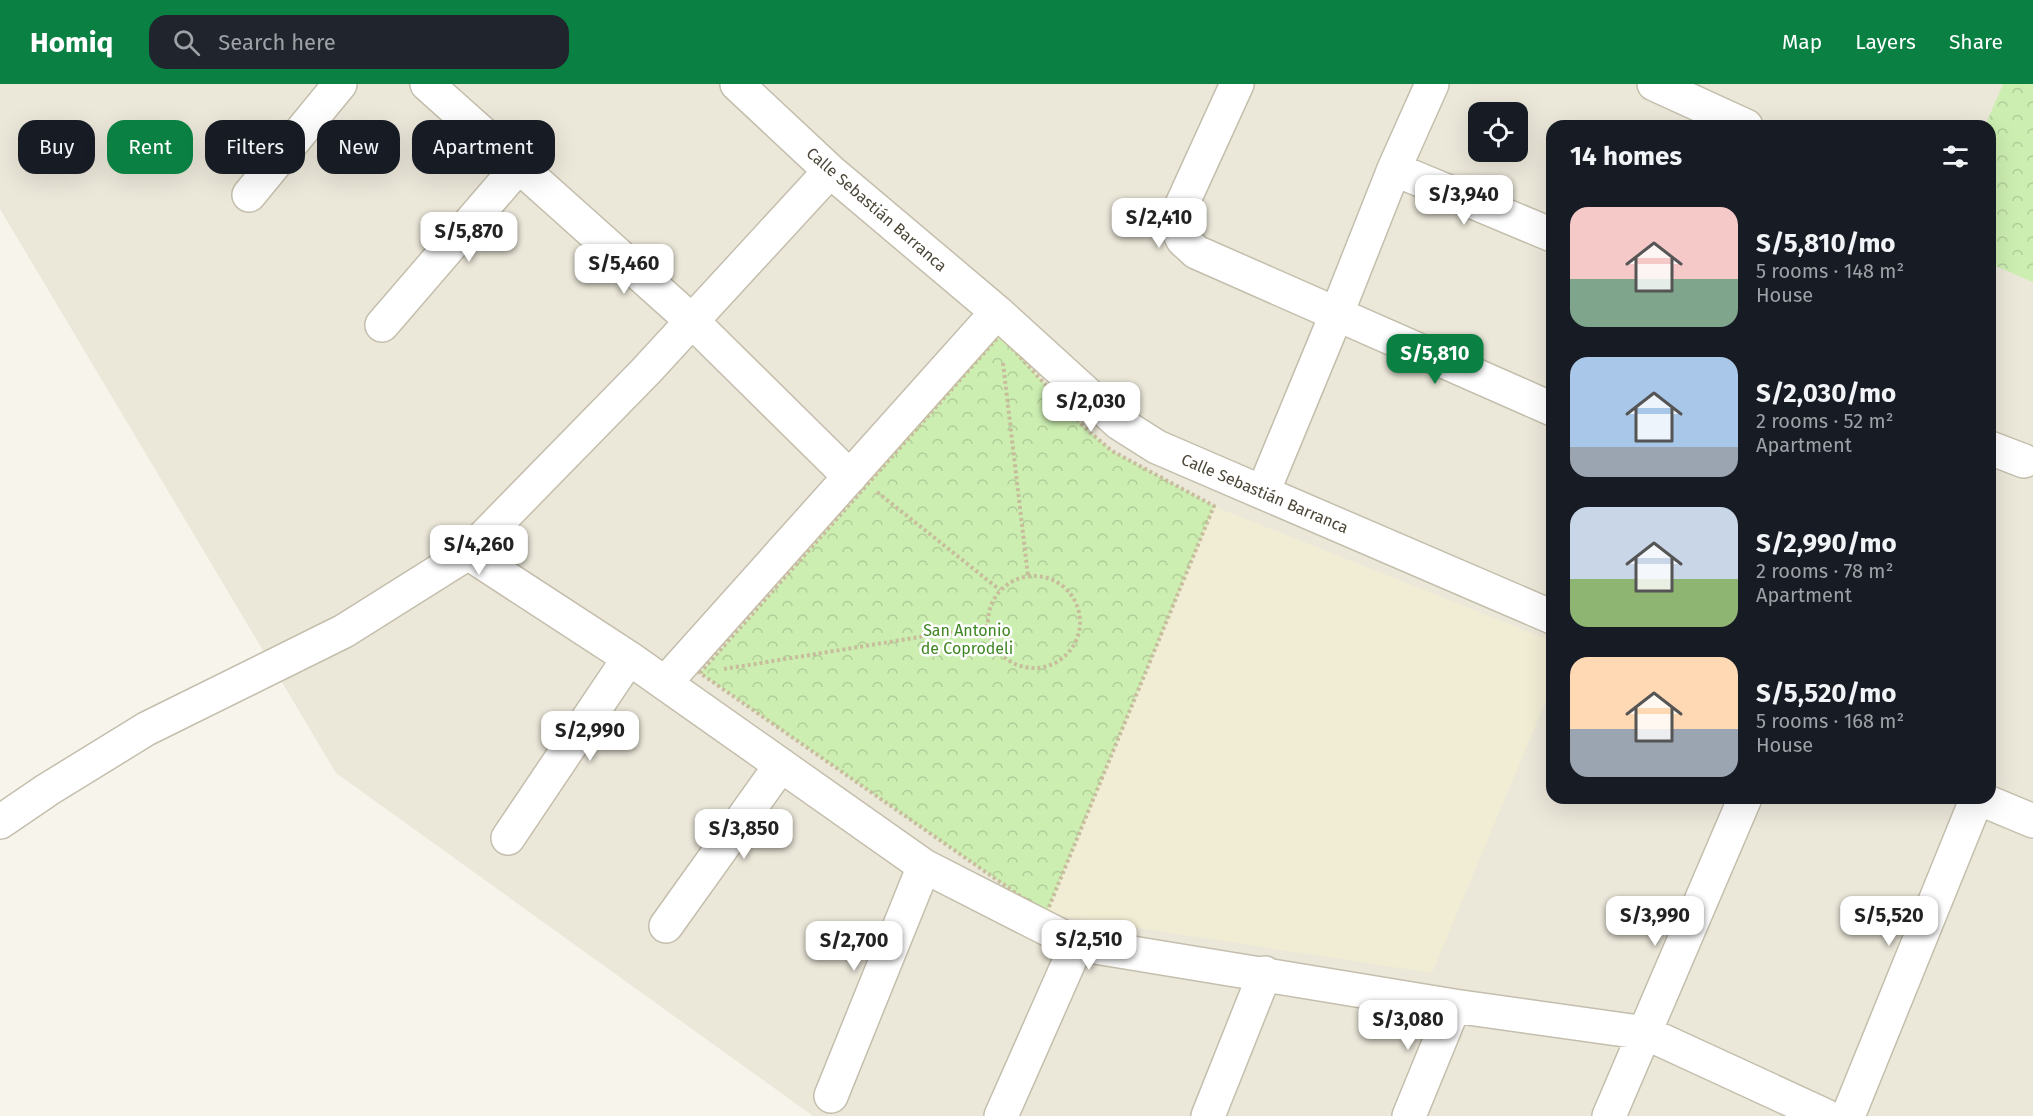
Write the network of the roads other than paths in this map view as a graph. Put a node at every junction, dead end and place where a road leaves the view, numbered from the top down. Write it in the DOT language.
graph roads {
  1 [pos="340,84"];
  2 [pos="427,84"];
  3 [pos="737,84"];
  4 [pos="1237,84"];
  5 [pos="1432,84"];
  6 [pos="1654,84"];
  7 [pos="466,120"];
  8 [pos="1733,120"];
  9 [pos="1394,169"];
  10 [pos="830,171"];
  11 [pos="512,174"];
  12 [pos="526,174"];
  13 [pos="249,195"];
  14 [pos="1546,232"];
  15 [pos="1338,314"];
  16 [pos="692,321"];
  17 [pos="999,324"];
  18 [pos="382,325"];
  19 [pos="1546,406"];
  20 [pos="1996,450"];
  21 [pos="2024,461"];
  22 [pos="859,480"];
  23 [pos="1263,492"];
  24 [pos="468,553"];
  25 [pos="1546,614"];
  26 [pos="630,658"];
  27 [pos="665,683"];
  28 [pos="781,765"];
  29 [pos="1742,804"];
  30 [pos="1976,804"];
  31 [pos="1992,804"];
  32 [pos="2033,821"];
  33 [pos="0,822"];
  34 [pos="508,837"];
  35 [pos="924,866"];
  36 [pos="666,926"];
  37 [pos="1077,944"];
  38 [pos="1265,973"];
  39 [pos="1454,1006"];
  40 [pos="1647,1033"];
  41 [pos="831,1096"];
  42 [pos="1001,1116"];
  43 [pos="1208,1116"];
  44 [pos="1409,1116"];
  45 [pos="1609,1116"];
  46 [pos="1826,1116"];
  47 [pos="1848,1116"];
  1 -- 13 [label="street"];
  2 -- 7 [label="street"];
  3 -- 10 [label="street, Calle Sebastián Barranca"];
  4 -- 15 [label="street"];
  5 -- 9 [label="street"];
  6 -- 8 [label="street"];
  9 -- 14 [label="street"];
  9 -- 15 [label="street"];
  10 -- 16 [label="street"];
  10 -- 17 [label="street, Calle Sebastián Barranca"];
  11 -- 18 [label="street"];
  12 -- 16 [label="street"];
  15 -- 19 [label="street"];
  15 -- 23 [label="street"];
  16 -- 22 [label="street"];
  16 -- 24 [label="street"];
  17 -- 22 [label="street"];
  17 -- 23 [label="street, Calle Sebastián Barranca"];
  20 -- 21 [label="street"];
  22 -- 27 [label="street"];
  23 -- 25 [label="street, Calle Sebastián Barranca"];
  24 -- 26 [label="street"];
  24 -- 33 [label="street"];
  26 -- 27 [label="street"];
  26 -- 34 [label="street"];
  27 -- 28 [label="street"];
  28 -- 35 [label="street"];
  28 -- 36 [label="street"];
  29 -- 40 [label="street"];
  30 -- 47 [label="street"];
  31 -- 32 [label="street"];
  35 -- 37 [label="street"];
  35 -- 41 [label="street"];
  37 -- 38 [label="street"];
  37 -- 42 [label="street"];
  38 -- 39 [label="street"];
  38 -- 43 [label="street"];
  39 -- 40 [label="street"];
  39 -- 44 [label="street"];
  40 -- 45 [label="street"];
  40 -- 46 [label="street"];
}
